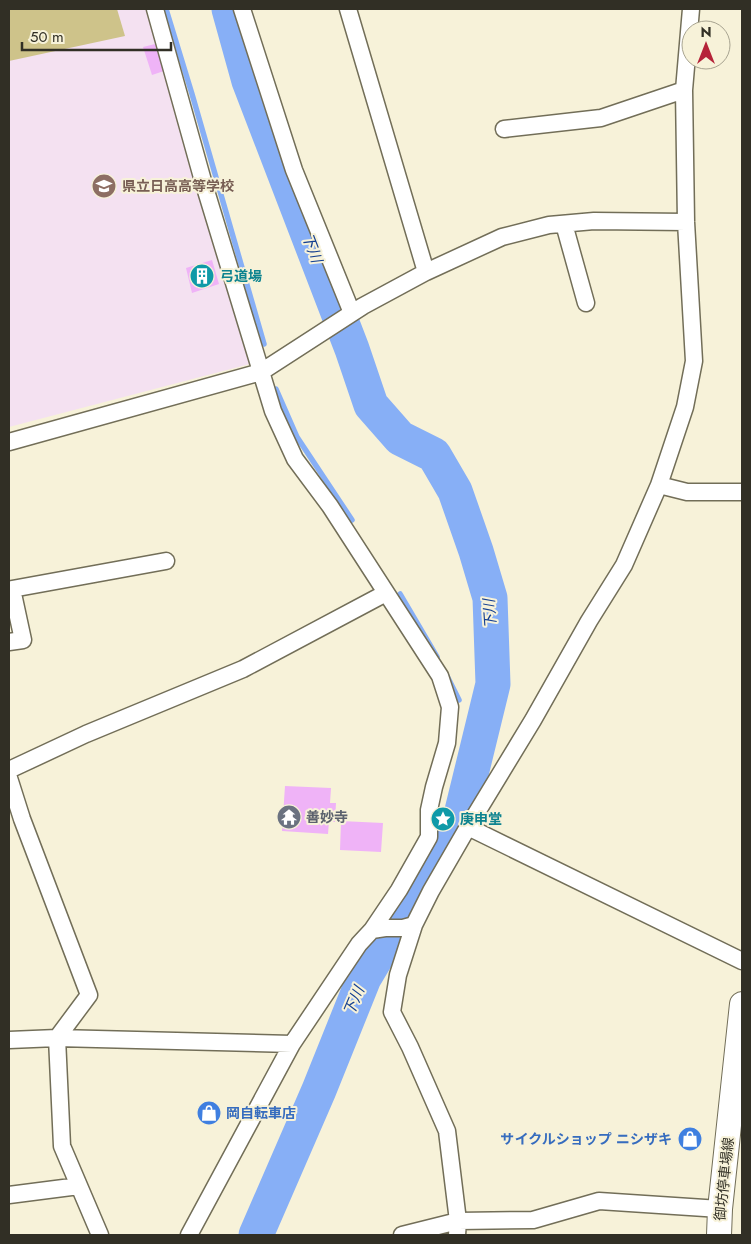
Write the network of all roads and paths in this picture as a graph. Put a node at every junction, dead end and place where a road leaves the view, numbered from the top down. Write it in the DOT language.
graph roads {
  1 [pos="155,9"];
  2 [pos="242,9"];
  3 [pos="348,9"];
  4 [pos="691,9"];
  5 [pos="684,90"];
  6 [pos="504,129"];
  7 [pos="686,222"];
  8 [pos="564,224"];
  9 [pos="426,272"];
  10 [pos="586,303"];
  11 [pos="352,313"];
  12 [pos="261,372"];
  13 [pos="9,442"];
  14 [pos="659,485"];
  15 [pos="742,492"];
  16 [pos="166,561"];
  17 [pos="386,592"];
  18 [pos="9,642"];
  19 [pos="9,770"];
  20 [pos="9,778"];
  21 [pos="16,821"];
  22 [pos="468,827"];
  23 [pos="409,927"];
  24 [pos="378,929"];
  25 [pos="742,961"];
  26 [pos="742,1004"];
  27 [pos="57,1038"];
  28 [pos="9,1040"];
  29 [pos="292,1044"];
  30 [pos="79,1186"];
  31 [pos="9,1196"];
  32 [pos="720,1209"];
  33 [pos="457,1228"];
  34 [pos="100,1235"];
  35 [pos="189,1235"];
  36 [pos="402,1235"];
  37 [pos="719,1235"];
  1 -- 12 [label="street"];
  2 -- 11 [label="street"];
  3 -- 9 [label="street"];
  4 -- 5 [label="street"];
  5 -- 6 [label="street"];
  5 -- 7 [label="street"];
  7 -- 8 [label="street"];
  7 -- 14 [label="street"];
  8 -- 9 [label="street"];
  8 -- 10 [label="street"];
  9 -- 11 [label="street"];
  11 -- 12 [label="street"];
  12 -- 13 [label="street"];
  12 -- 17 [label="street"];
  14 -- 15 [label="street"];
  14 -- 22 [label="street"];
  16 -- 18 [label="street"];
  17 -- 19 [label="street"];
  17 -- 24 [label="street"];
  20 -- 21 [label="street"];
  21 -- 27 [label="street"];
  22 -- 23 [label="street"];
  22 -- 25 [label="street"];
  23 -- 24 [label="street"];
  23 -- 33 [label="street"];
  24 -- 29 [label="street"];
  26 -- 32 [label="main road, 御坊停車場線"];
  27 -- 28 [label="street"];
  27 -- 29 [label="street"];
  27 -- 30 [label="street"];
  29 -- 35 [label="street"];
  30 -- 31 [label="street"];
  30 -- 34 [label="street"];
  32 -- 33 [label="street"];
  32 -- 37 [label="main road, 御坊停車場線"];
  33 -- 36 [label="street"];
}
